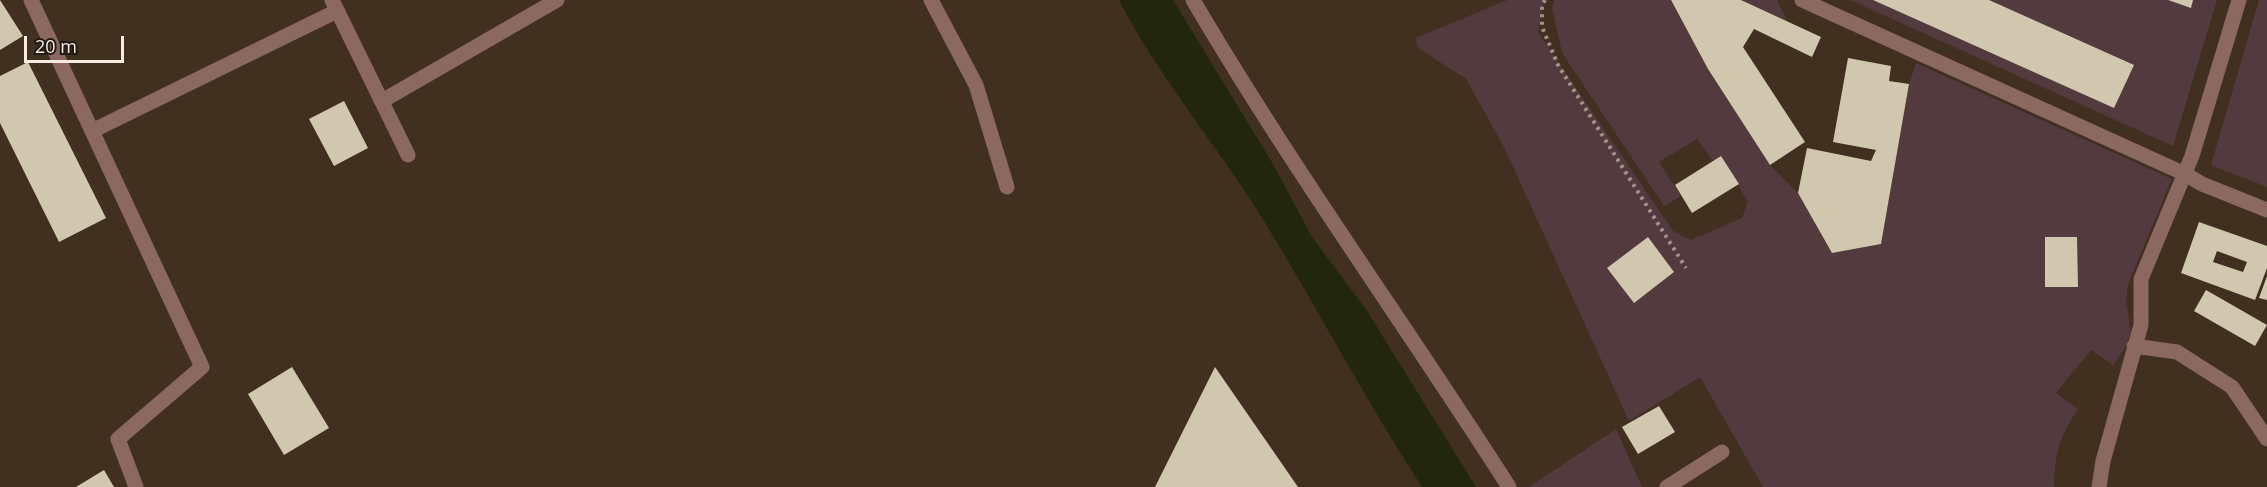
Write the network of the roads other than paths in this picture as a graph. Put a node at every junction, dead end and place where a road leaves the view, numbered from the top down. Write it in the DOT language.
graph roads {
  1 [pos="31,0"];
  2 [pos="557,0"];
  3 [pos="931,0"];
  4 [pos="1192,0"];
  5 [pos="1803,0"];
  6 [pos="2239,0"];
  7 [pos="334,6"];
  8 [pos="382,102"];
  9 [pos="92,131"];
  10 [pos="408,155"];
  11 [pos="2186,174"];
  12 [pos="1007,187"];
  13 [pos="2267,210"];
  14 [pos="2134,346"];
  15 [pos="2267,439"];
  16 [pos="1722,452"];
  17 [pos="136,487"];
  18 [pos="1509,487"];
  19 [pos="1667,487"];
  20 [pos="2099,487"];
  1 -- 9 [label="street"];
  2 -- 8 [label="street"];
  3 -- 12 [label="street"];
  4 -- 18 [label="street"];
  5 -- 11 [label="street"];
  6 -- 11 [label="street"];
  7 -- 8 [label="street"];
  7 -- 9 [label="street"];
  8 -- 10 [label="street"];
  9 -- 17 [label="street"];
  11 -- 13 [label="street"];
  11 -- 14 [label="street"];
  14 -- 15 [label="street"];
  14 -- 20 [label="street"];
  16 -- 19 [label="street"];
}
